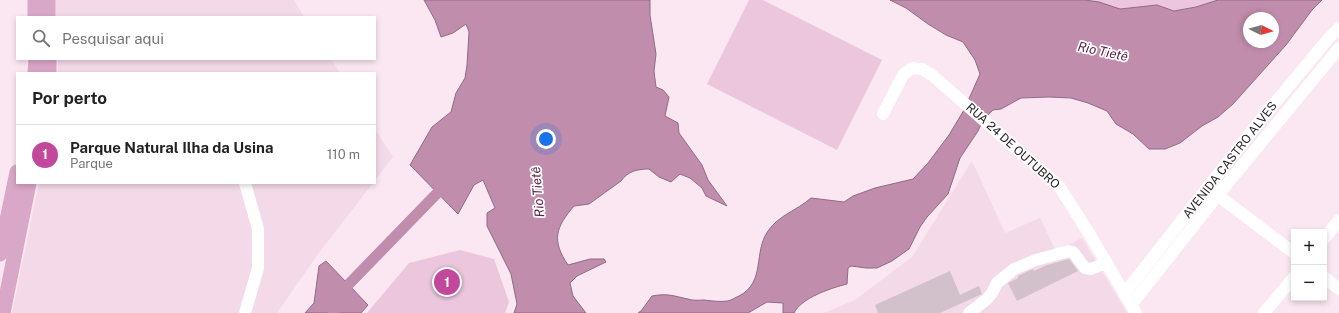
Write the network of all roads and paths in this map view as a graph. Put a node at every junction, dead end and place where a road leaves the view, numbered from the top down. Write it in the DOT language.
graph roads {
  1 [pos="35,0"];
  2 [pos="48,0"];
  3 [pos="35,16"];
  4 [pos="48,16"];
  5 [pos="1339,28"];
  6 [pos="1339,48"];
  7 [pos="1335,58"];
  8 [pos="36,60"];
  9 [pos="49,60"];
  10 [pos="35,72"];
  11 [pos="49,72"];
  12 [pos="883,114"];
  13 [pos="16,177"];
  14 [pos="29,184"];
  15 [pos="245,184"];
  16 [pos="1208,188"];
  17 [pos="1218,195"];
  18 [pos="1339,220"];
  19 [pos="1327,235"];
  20 [pos="1291,251"];
  21 [pos="0,254"];
  22 [pos="1106,263"];
  23 [pos="1327,279"];
  24 [pos="1291,281"];
  25 [pos="1339,289"];
  26 [pos="1124,294"];
  27 [pos="1133,309"];
  28 [pos="3,313"];
  29 [pos="245,313"];
  30 [pos="969,313"];
  31 [pos="1264,313"];
  1 -- 3 [label="main road"];
  2 -- 4 [label="main road"];
  5 -- 16 [label="street, AVENIDA CASTRO ALVES"];
  6 -- 7 [label="street, AVENIDA CASTRO ALVES"];
  7 -- 17 [label="street, AVENIDA CASTRO ALVES"];
  8 -- 10 [label="main road"];
  9 -- 11 [label="main road"];
  12 -- 22 [label="street, RUA 24 DE OUTUBRO"];
  13 -- 21 [label="main road"];
  14 -- 28 [label="main road"];
  15 -- 29 [label="street"];
  16 -- 17 [label="street"];
  16 -- 26 [label="street, AVENIDA CASTRO ALVES"];
  17 -- 20 [label="street"];
  17 -- 27 [label="street, AVENIDA CASTRO ALVES"];
  18 -- 19 [label="street"];
  22 -- 26 [label="street, RUA 24 DE OUTUBRO"];
  22 -- 30 [label="street"];
  23 -- 25 [label="street"];
  24 -- 31 [label="street"];
  26 -- 27 [label="street, RUA 24 DE OUTUBRO"];
}
